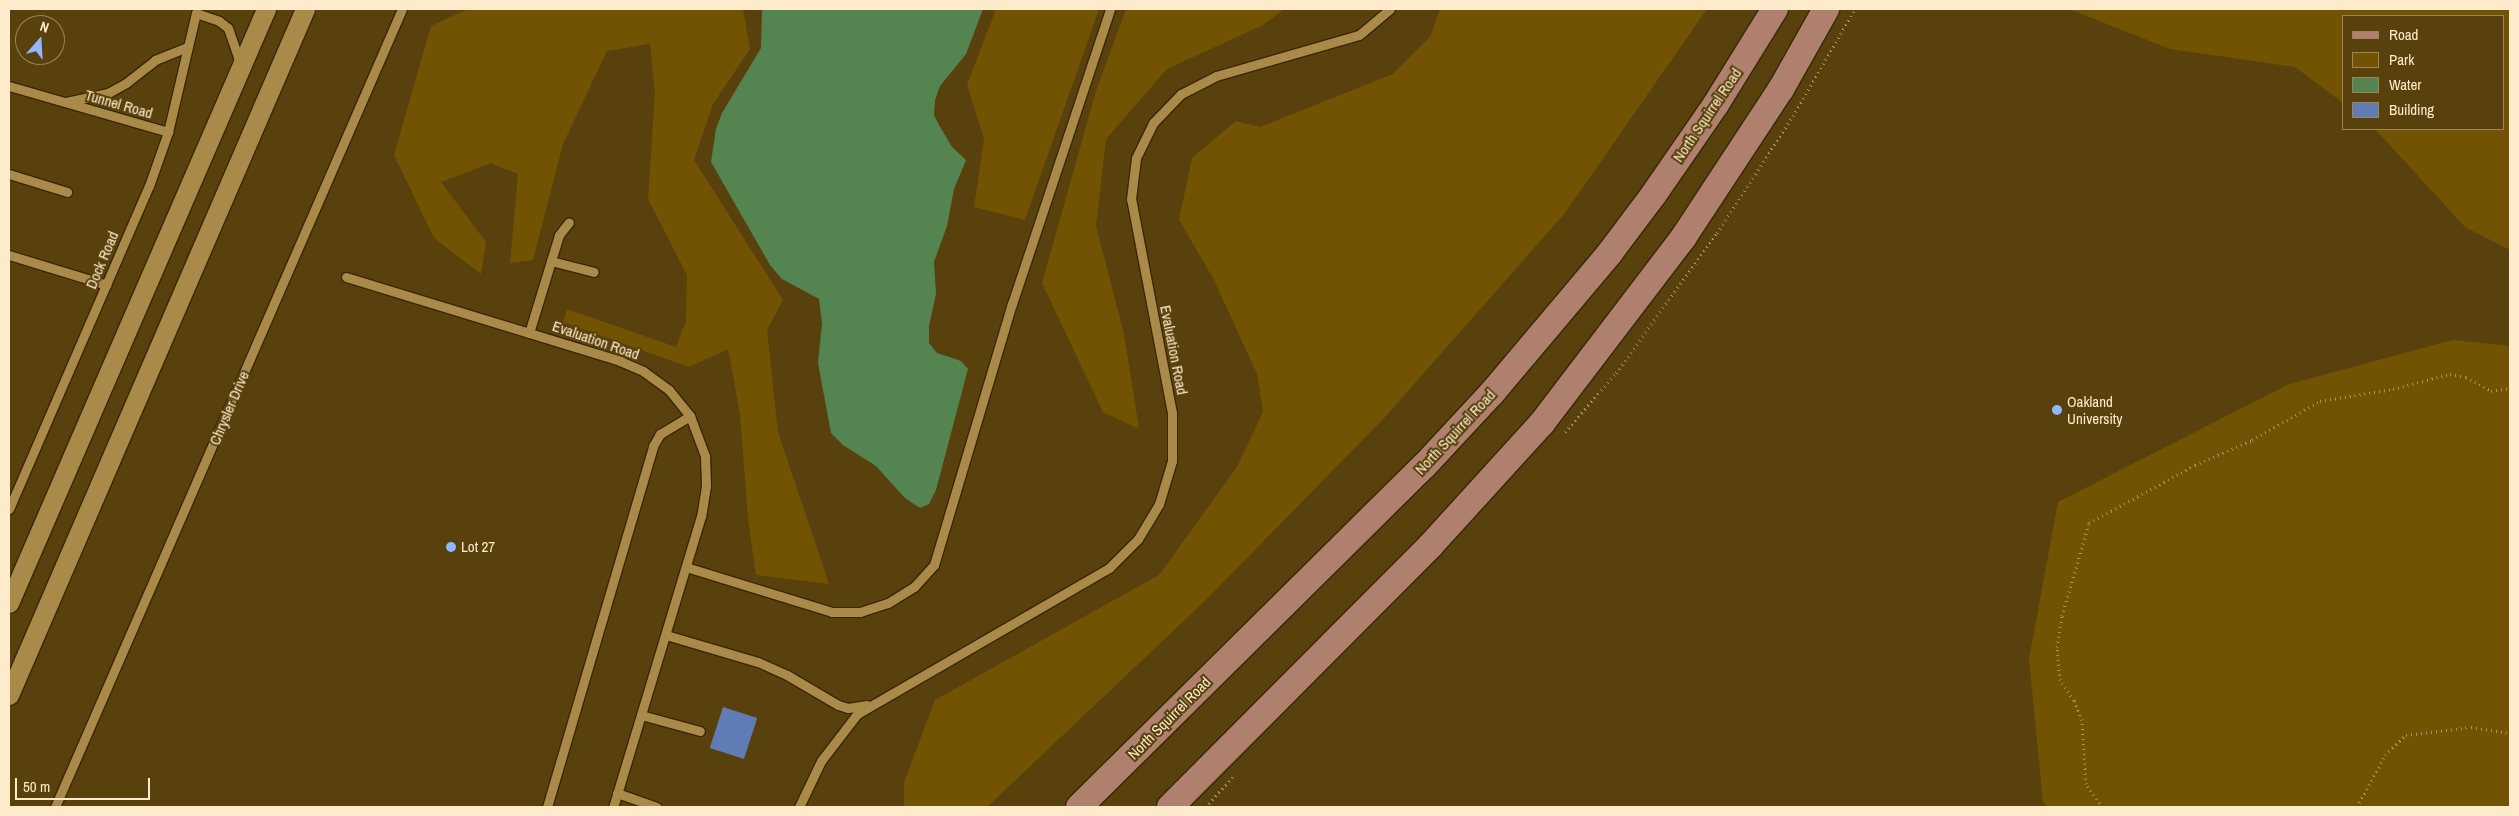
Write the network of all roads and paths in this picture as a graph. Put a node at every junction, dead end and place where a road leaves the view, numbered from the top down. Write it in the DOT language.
graph roads {
  1 [pos="266,9"];
  2 [pos="305,9"];
  3 [pos="402,9"];
  4 [pos="1110,9"];
  5 [pos="1390,9"];
  6 [pos="1776,9"];
  7 [pos="1826,9"];
  8 [pos="196,10"];
  9 [pos="188,47"];
  10 [pos="239,73"];
  11 [pos="9,86"];
  12 [pos="63,102"];
  13 [pos="168,132"];
  14 [pos="9,174"];
  15 [pos="67,192"];
  16 [pos="569,222"];
  17 [pos="9,255"];
  18 [pos="552,261"];
  19 [pos="594,272"];
  20 [pos="346,277"];
  21 [pos="107,285"];
  22 [pos="530,333"];
  23 [pos="2510,388"];
  24 [pos="690,416"];
  25 [pos="9,509"];
  26 [pos="686,567"];
  27 [pos="9,603"];
  28 [pos="666,635"];
  29 [pos="9,696"];
  30 [pos="875,702"];
  31 [pos="641,715"];
  32 [pos="700,731"];
  33 [pos="2510,733"];
  34 [pos="618,793"];
  35 [pos="55,807"];
  36 [pos="547,807"];
  37 [pos="613,807"];
  38 [pos="657,807"];
  39 [pos="799,807"];
  40 [pos="1079,807"];
  41 [pos="1170,807"];
  42 [pos="2102,807"];
  43 [pos="2357,807"];
  1 -- 10 [label="street"];
  2 -- 29 [label="street"];
  3 -- 35 [label="lane, Chrysler Drive"];
  4 -- 26 [label="lane"];
  5 -- 30 [label="lane, Evaluation Road"];
  6 -- 40 [label="main road, North Squirrel Road"];
  7 -- 41 [label="main road"];
  8 -- 9 [label="lane, Dock Road"];
  8 -- 10 [label="lane"];
  9 -- 12 [label="lane, Tunnel Road"];
  9 -- 13 [label="lane, Dock Road"];
  10 -- 27 [label="street"];
  11 -- 12 [label="lane, Tunnel Road"];
  12 -- 13 [label="lane, Tunnel Road"];
  13 -- 21 [label="lane, Dock Road"];
  14 -- 15 [label="lane"];
  16 -- 18 [label="lane"];
  17 -- 21 [label="lane"];
  18 -- 19 [label="lane"];
  18 -- 22 [label="lane"];
  20 -- 22 [label="lane, Evaluation Road"];
  21 -- 25 [label="lane, Dock Road"];
  22 -- 24 [label="lane, Evaluation Road"];
  23 -- 42 [label="path"];
  24 -- 26 [label="lane, Evaluation Road"];
  24 -- 36 [label="lane"];
  26 -- 28 [label="lane, Evaluation Road"];
  28 -- 30 [label="lane, Evaluation Road"];
  28 -- 31 [label="lane, Evaluation Road"];
  30 -- 39 [label="lane, Evaluation Road"];
  31 -- 32 [label="lane"];
  31 -- 34 [label="lane, Evaluation Road"];
  33 -- 43 [label="path"];
  34 -- 37 [label="lane, Evaluation Road"];
  34 -- 38 [label="lane"];
}
